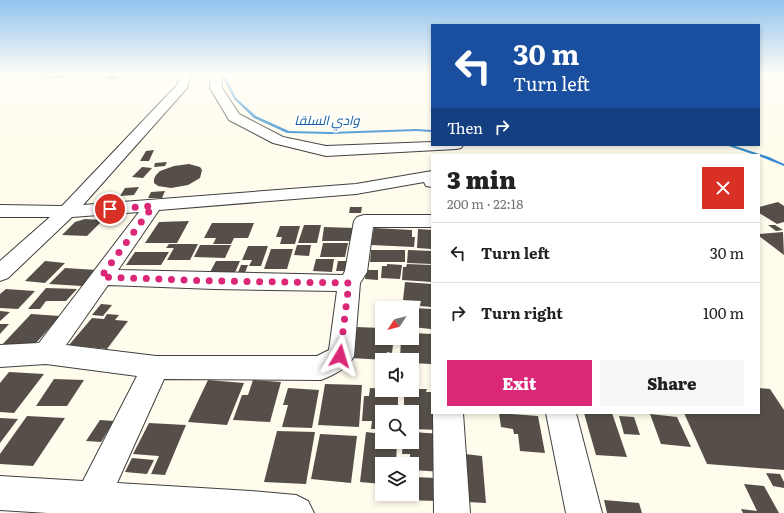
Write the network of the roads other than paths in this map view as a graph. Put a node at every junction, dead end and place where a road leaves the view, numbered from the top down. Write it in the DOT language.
graph roads {
  1 [pos="172,98"];
  2 [pos="222,98"];
  3 [pos="434,146"];
  4 [pos="431,176"];
  5 [pos="153,206"];
  6 [pos="0,211"];
  7 [pos="66,212"];
  8 [pos="431,221"];
  9 [pos="0,273"];
  10 [pos="101,277"];
  11 [pos="349,283"];
  12 [pos="46,353"];
  13 [pos="0,356"];
  14 [pos="156,367"];
  15 [pos="448,414"];
  16 [pos="561,414"];
  17 [pos="0,493"];
  18 [pos="92,498"];
  19 [pos="296,513"];
  20 [pos="452,513"];
  21 [pos="584,513"];
  1 -- 7 [label="street"];
  2 -- 3 [label="street"];
  4 -- 5 [label="street"];
  5 -- 7 [label="street"];
  5 -- 10 [label="street"];
  6 -- 7 [label="street"];
  7 -- 9 [label="street"];
  8 -- 11 [label="street"];
  10 -- 11 [label="street"];
  10 -- 12 [label="street"];
  11 -- 14 [label="street"];
  12 -- 13 [label="street"];
  12 -- 14 [label="street"];
  14 -- 18 [label="street"];
  15 -- 20 [label="street"];
  16 -- 21 [label="street"];
  17 -- 18 [label="street"];
  18 -- 19 [label="street"];
}
